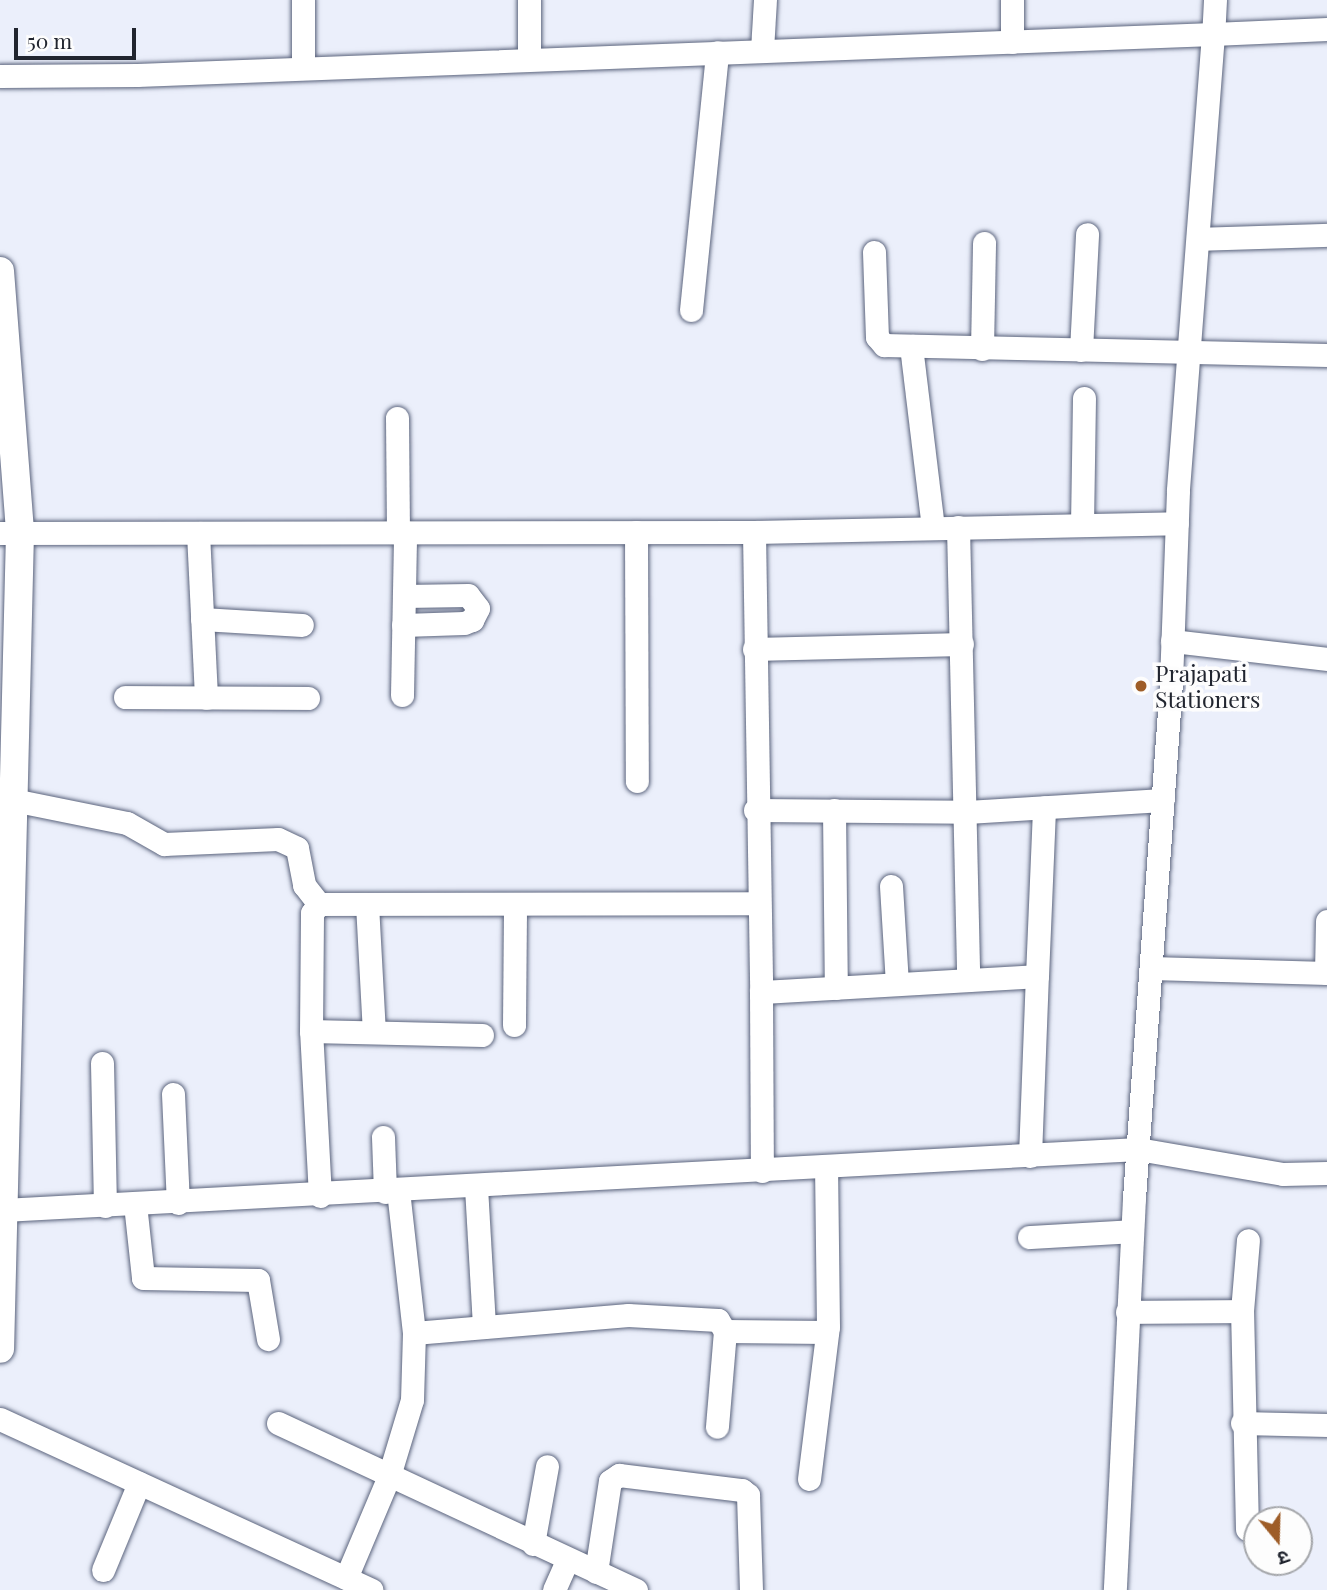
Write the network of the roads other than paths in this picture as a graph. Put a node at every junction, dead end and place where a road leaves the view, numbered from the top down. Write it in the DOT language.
graph roads {
  1 [pos="303,0"];
  2 [pos="529,0"];
  3 [pos="765,0"];
  4 [pos="1012,0"];
  5 [pos="1215,0"];
  6 [pos="1327,29"];
  7 [pos="1213,34"];
  8 [pos="1012,42"];
  9 [pos="762,50"];
  10 [pos="718,52"];
  11 [pos="529,58"];
  12 [pos="303,67"];
  13 [pos="0,76"];
  14 [pos="1087,234"];
  15 [pos="1327,235"];
  16 [pos="1198,239"];
  17 [pos="985,243"];
  18 [pos="874,252"];
  19 [pos="0,271"];
  20 [pos="691,310"];
  21 [pos="911,346"];
  22 [pos="982,349"];
  23 [pos="1081,351"];
  24 [pos="1189,352"];
  25 [pos="1327,355"];
  26 [pos="1084,398"];
  27 [pos="397,418"];
  28 [pos="1177,523"];
  29 [pos="1082,525"];
  30 [pos="958,527"];
  31 [pos="933,528"];
  32 [pos="401,532"];
  33 [pos="636,532"];
  34 [pos="754,532"];
  35 [pos="10,533"];
  36 [pos="198,533"];
  37 [pos="404,596"];
  38 [pos="202,619"];
  39 [pos="302,625"];
  40 [pos="403,625"];
  41 [pos="1172,641"];
  42 [pos="962,644"];
  43 [pos="754,649"];
  44 [pos="1327,659"];
  45 [pos="402,695"];
  46 [pos="125,697"];
  47 [pos="206,698"];
  48 [pos="308,698"];
  49 [pos="637,781"];
  50 [pos="13,800"];
  51 [pos="1163,800"];
  52 [pos="1044,807"];
  53 [pos="755,810"];
  54 [pos="834,810"];
  55 [pos="967,812"];
  56 [pos="6,846"];
  57 [pos="891,886"];
  58 [pos="758,903"];
  59 [pos="319,904"];
  60 [pos="367,904"];
  61 [pos="515,906"];
  62 [pos="1327,921"];
  63 [pos="1152,968"];
  64 [pos="1326,973"];
  65 [pos="1037,976"];
  66 [pos="968,980"];
  67 [pos="897,985"];
  68 [pos="836,988"];
  69 [pos="761,992"];
  70 [pos="514,1025"];
  71 [pos="311,1031"];
  72 [pos="374,1032"];
  73 [pos="482,1035"];
  74 [pos="102,1063"];
  75 [pos="173,1094"];
  76 [pos="383,1138"];
  77 [pos="1138,1149"];
  78 [pos="1030,1156"];
  79 [pos="827,1167"];
  80 [pos="762,1171"];
  81 [pos="1327,1173"];
  82 [pos="476,1187"];
  83 [pos="391,1192"];
  84 [pos="320,1196"];
  85 [pos="178,1203"];
  86 [pos="135,1205"];
  87 [pos="105,1206"];
  88 [pos="3,1210"];
  89 [pos="1132,1231"];
  90 [pos="1029,1237"];
  91 [pos="1248,1240"];
  92 [pos="1242,1311"];
  93 [pos="1128,1312"];
  94 [pos="484,1327"];
  95 [pos="725,1331"];
  96 [pos="827,1332"];
  97 [pos="414,1333"];
  98 [pos="268,1339"];
  99 [pos="0,1349"];
  100 [pos="0,1419"];
  101 [pos="278,1423"];
  102 [pos="1242,1423"];
  103 [pos="1327,1425"];
  104 [pos="717,1427"];
  105 [pos="547,1466"];
  106 [pos="389,1476"];
  107 [pos="808,1479"];
  108 [pos="139,1483"];
  109 [pos="1246,1506"];
  110 [pos="533,1544"];
  111 [pos="568,1559"];
  112 [pos="103,1570"];
  113 [pos="596,1572"];
  114 [pos="346,1578"];
  115 [pos="372,1590"];
  116 [pos="554,1590"];
  117 [pos="636,1590"];
  118 [pos="751,1590"];
  119 [pos="1115,1590"];
  1 -- 12 [label="street"];
  2 -- 11 [label="street"];
  3 -- 9 [label="street"];
  4 -- 8 [label="street"];
  5 -- 7 [label="street"];
  6 -- 7 [label="street"];
  7 -- 8 [label="street"];
  7 -- 16 [label="street"];
  8 -- 9 [label="street"];
  9 -- 10 [label="street"];
  10 -- 11 [label="street"];
  10 -- 20 [label="street"];
  11 -- 12 [label="street"];
  12 -- 13 [label="street"];
  14 -- 23 [label="street"];
  15 -- 16 [label="street"];
  16 -- 24 [label="street"];
  17 -- 22 [label="street"];
  18 -- 21 [label="street"];
  19 -- 35 [label="main road"];
  21 -- 22 [label="street"];
  21 -- 31 [label="street"];
  22 -- 23 [label="street"];
  23 -- 24 [label="street"];
  24 -- 25 [label="street"];
  24 -- 28 [label="street"];
  26 -- 29 [label="street"];
  27 -- 32 [label="street"];
  28 -- 29 [label="street"];
  28 -- 41 [label="street"];
  29 -- 30 [label="street"];
  30 -- 31 [label="street"];
  30 -- 42 [label="street"];
  31 -- 34 [label="street"];
  32 -- 33 [label="street"];
  32 -- 36 [label="street"];
  32 -- 37 [label="street"];
  33 -- 34 [label="street"];
  33 -- 49 [label="street"];
  34 -- 43 [label="street"];
  35 -- 36 [label="street"];
  35 -- 50 [label="main road"];
  36 -- 38 [label="street"];
  37 -- 40 [label="street"];
  37 -- 40 [label="street"];
  38 -- 39 [label="street"];
  38 -- 47 [label="street"];
  40 -- 45 [label="street"];
  41 -- 44 [label="street"];
  41 -- 51 [label="street"];
  42 -- 43 [label="street"];
  42 -- 55 [label="street"];
  43 -- 53 [label="street"];
  46 -- 47 [label="street"];
  47 -- 48 [label="street"];
  50 -- 56 [label="main road"];
  50 -- 59 [label="street"];
  51 -- 52 [label="street"];
  51 -- 63 [label="street"];
  52 -- 55 [label="street"];
  52 -- 65 [label="street"];
  53 -- 54 [label="street"];
  53 -- 58 [label="street"];
  54 -- 55 [label="street"];
  54 -- 68 [label="street"];
  55 -- 66 [label="street"];
  56 -- 88 [label="main road"];
  57 -- 67 [label="street"];
  58 -- 61 [label="street"];
  58 -- 69 [label="street"];
  59 -- 60 [label="street"];
  59 -- 71 [label="street"];
  60 -- 61 [label="street"];
  60 -- 72 [label="street"];
  61 -- 70 [label="street"];
  62 -- 64 [label="street"];
  63 -- 64 [label="street"];
  63 -- 77 [label="street"];
  65 -- 66 [label="street"];
  65 -- 78 [label="street"];
  66 -- 67 [label="street"];
  67 -- 68 [label="street"];
  68 -- 69 [label="street"];
  69 -- 80 [label="street"];
  71 -- 72 [label="street"];
  71 -- 84 [label="street"];
  72 -- 73 [label="street"];
  74 -- 87 [label="street"];
  75 -- 85 [label="street"];
  76 -- 83 [label="street"];
  77 -- 78 [label="street"];
  77 -- 81 [label="street"];
  77 -- 89 [label="street"];
  78 -- 79 [label="street"];
  79 -- 80 [label="street"];
  79 -- 96 [label="street"];
  80 -- 82 [label="street"];
  82 -- 83 [label="street"];
  82 -- 94 [label="street"];
  83 -- 84 [label="street"];
  83 -- 97 [label="street"];
  84 -- 85 [label="street"];
  85 -- 86 [label="street"];
  86 -- 87 [label="street"];
  86 -- 98 [label="street"];
  87 -- 88 [label="street"];
  88 -- 99 [label="main road"];
  89 -- 90 [label="street"];
  89 -- 93 [label="street"];
  91 -- 92 [label="street"];
  92 -- 93 [label="street"];
  92 -- 102 [label="street"];
  93 -- 119 [label="street"];
  94 -- 95 [label="street"];
  94 -- 97 [label="street"];
  95 -- 96 [label="street"];
  95 -- 104 [label="street"];
  96 -- 107 [label="street"];
  97 -- 106 [label="street"];
  100 -- 108 [label="street"];
  101 -- 106 [label="street"];
  102 -- 103 [label="street"];
  102 -- 109 [label="street"];
  105 -- 110 [label="street"];
  106 -- 110 [label="street"];
  106 -- 114 [label="street"];
  108 -- 112 [label="street"];
  108 -- 114 [label="street"];
  110 -- 111 [label="street"];
  111 -- 113 [label="street"];
  111 -- 116 [label="street"];
  113 -- 117 [label="street"];
  113 -- 118 [label="street"];
  114 -- 115 [label="street"];
}
